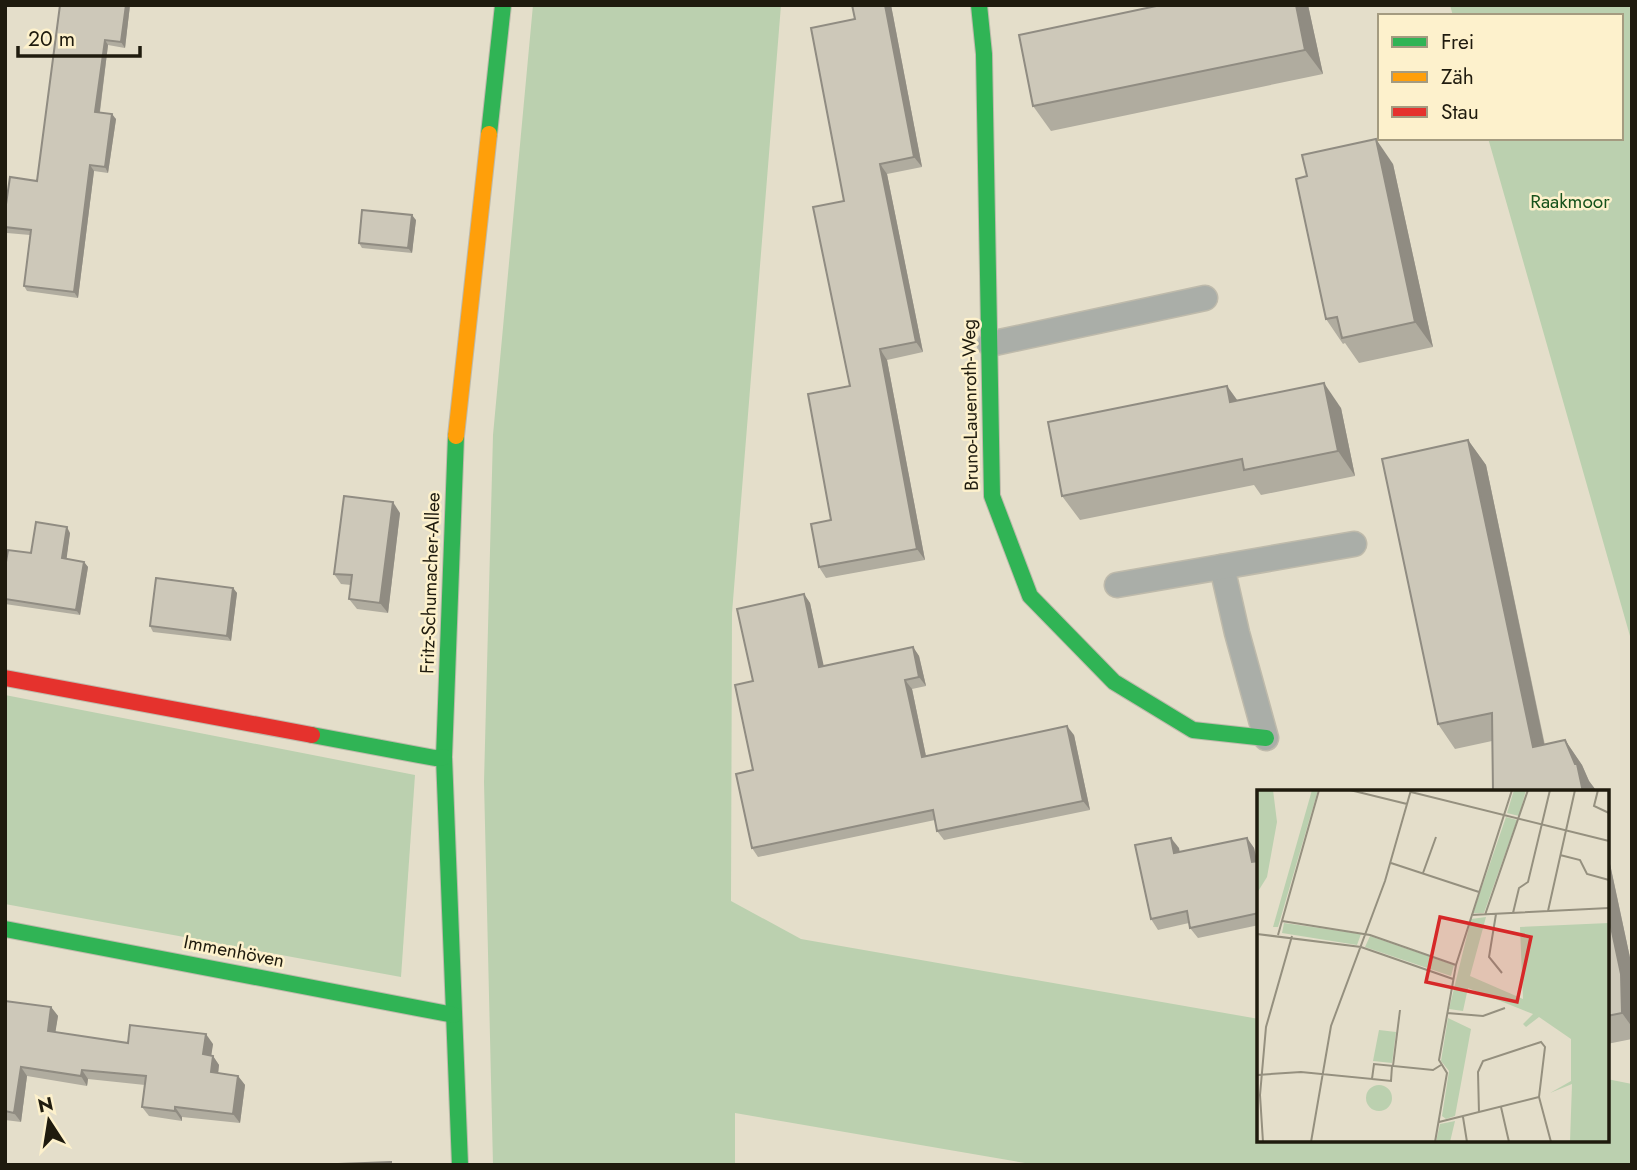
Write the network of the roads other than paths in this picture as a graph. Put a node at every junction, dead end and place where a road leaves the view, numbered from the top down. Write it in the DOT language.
graph roads {
  1 [pos="503,5"];
  2 [pos="979,5"];
  3 [pos="1205,298"];
  4 [pos="990,344"];
  5 [pos="1354,544"];
  6 [pos="1222,567"];
  7 [pos="1117,585"];
  8 [pos="5,678"];
  9 [pos="1266,738"];
  10 [pos="444,757"];
  11 [pos="5,929"];
  12 [pos="454,1015"];
  13 [pos="460,1165"];
  1 -- 10 [label="street, Fritz-Schumacher-Allee"];
  2 -- 4 [label="street, Bruno-Lauenroth-Weg"];
  3 -- 4 [label="lane"];
  4 -- 9 [label="street, Bruno-Lauenroth-Weg"];
  5 -- 6 [label="lane"];
  6 -- 7 [label="lane"];
  6 -- 9 [label="lane"];
  8 -- 10 [label="street"];
  10 -- 12 [label="street, Fritz-Schumacher-Allee"];
  11 -- 12 [label="street, Immenhöven"];
  12 -- 13 [label="street, Fritz-Schumacher-Allee"];
}
